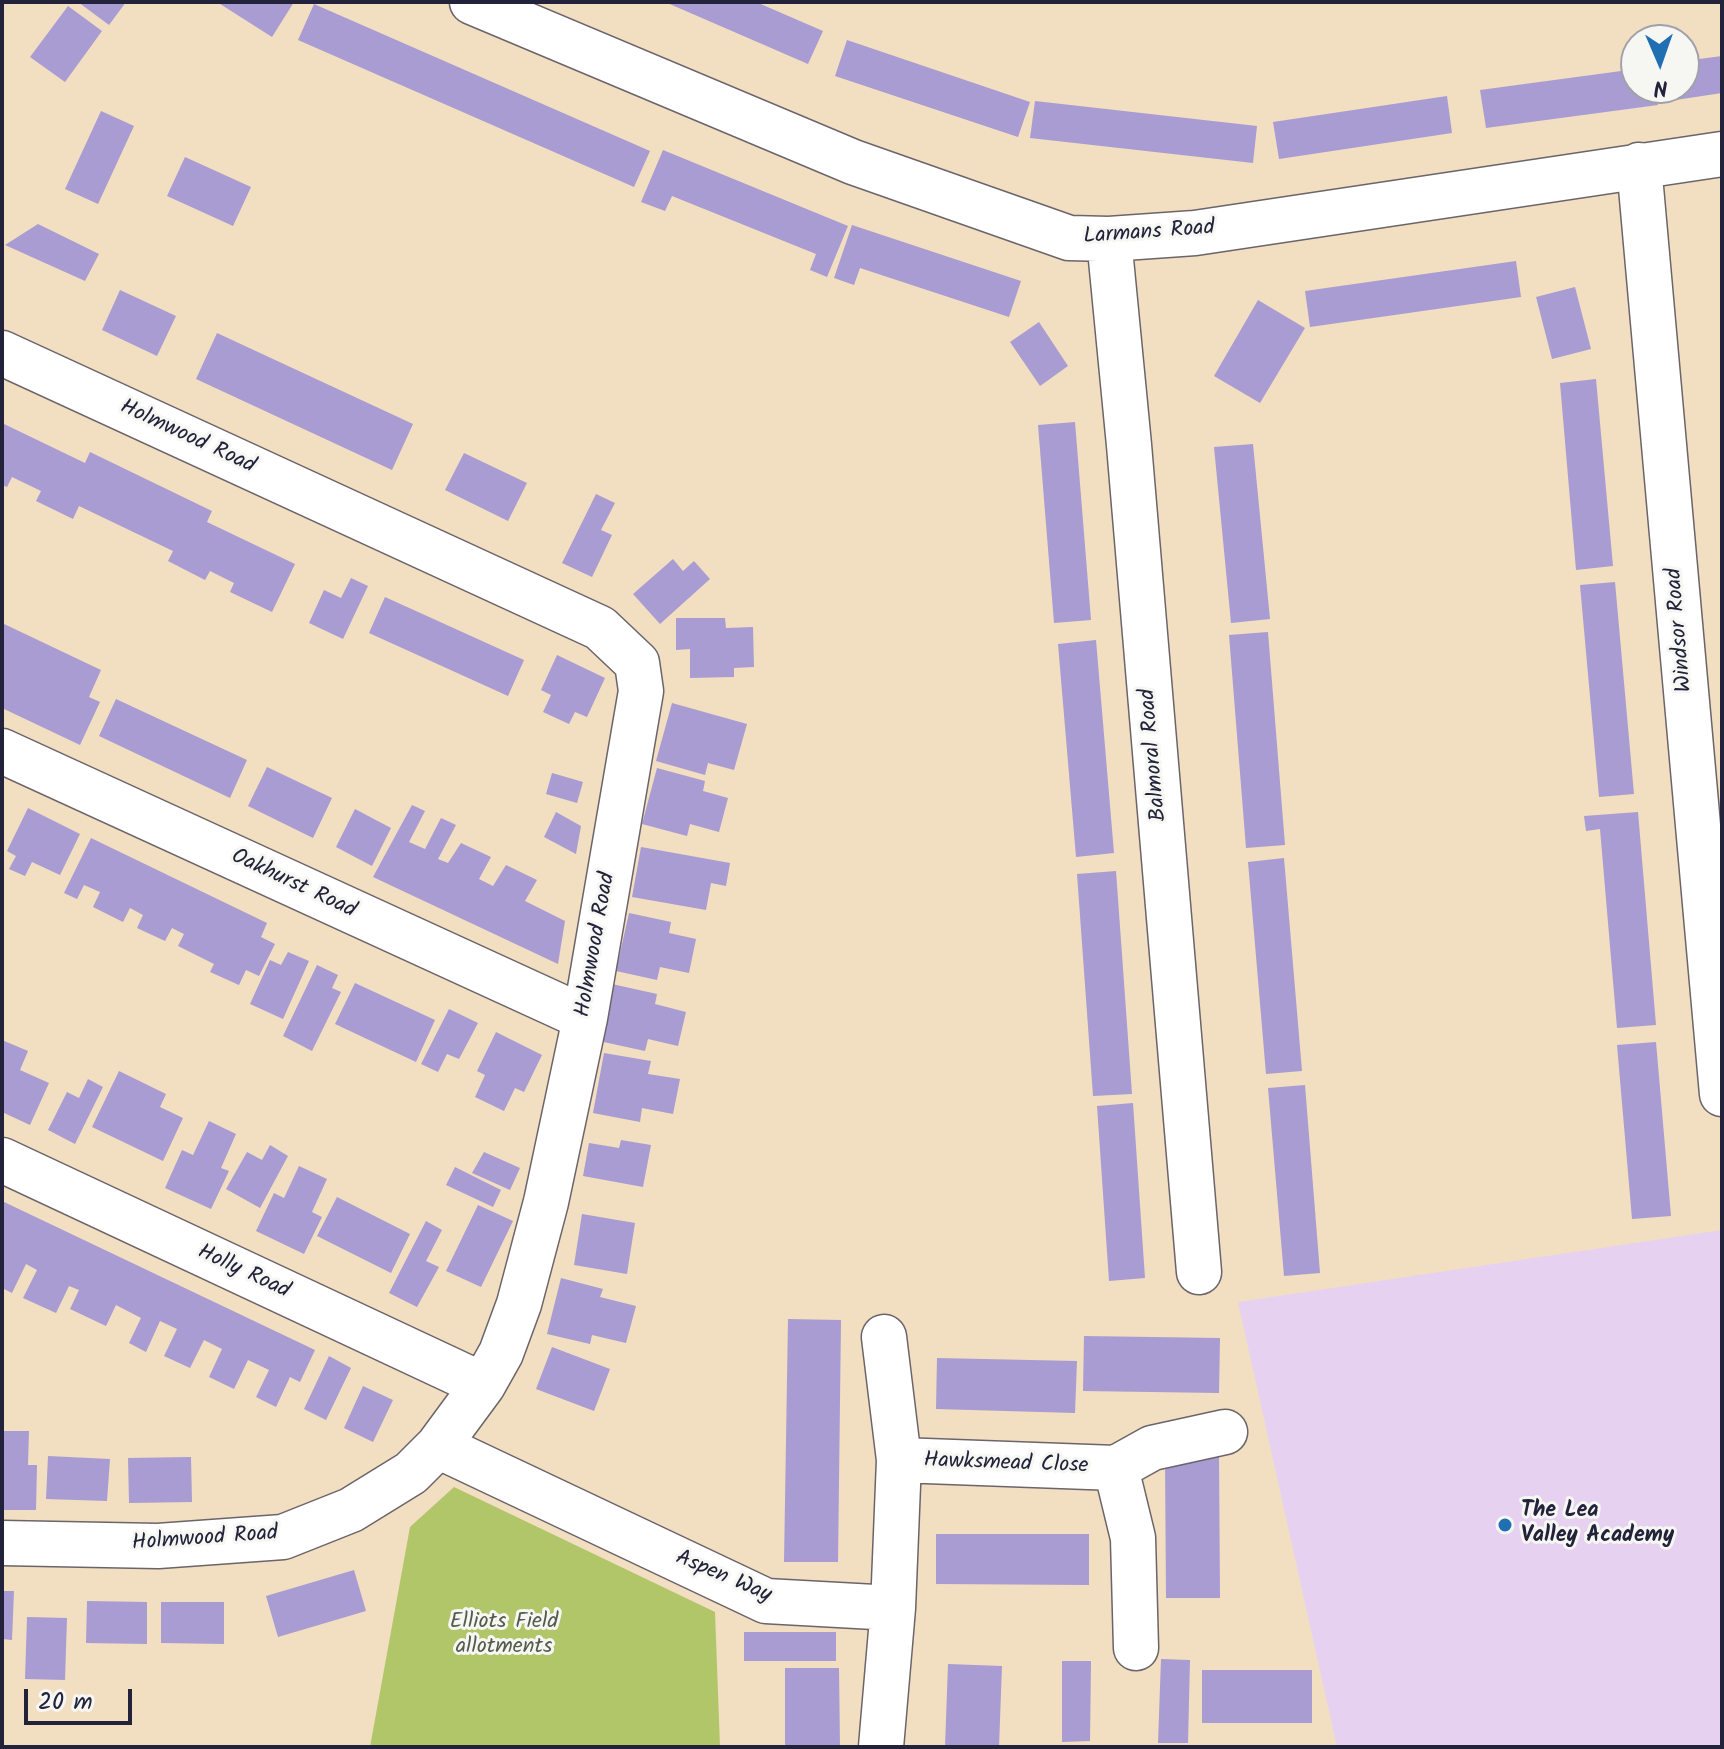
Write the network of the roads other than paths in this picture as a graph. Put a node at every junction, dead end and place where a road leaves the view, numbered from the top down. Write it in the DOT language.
graph roads {
  1 [pos="472,2"];
  2 [pos="1722,154"];
  3 [pos="1639,165"];
  4 [pos="1109,239"];
  5 [pos="2,353"];
  6 [pos="2,751"];
  7 [pos="585,1018"];
  8 [pos="1722,1094"];
  9 [pos="2,1160"];
  10 [pos="1199,1272"];
  11 [pos="884,1337"];
  12 [pos="483,1385"];
  13 [pos="1225,1432"];
  14 [pos="438,1446"];
  15 [pos="899,1460"];
  16 [pos="1116,1468"];
  17 [pos="2,1543"];
  18 [pos="893,1608"];
  19 [pos="1136,1648"];
  20 [pos="881,1747"];
  1 -- 4 [label="street, Larmans Road"];
  2 -- 3 [label="street, Larmans Road"];
  3 -- 4 [label="street, Larmans Road"];
  3 -- 8 [label="street, Windsor Road"];
  4 -- 10 [label="street, Balmoral Road"];
  5 -- 7 [label="street, Holmwood Road"];
  6 -- 7 [label="street, Oakhurst Road"];
  7 -- 12 [label="street, Holmwood Road"];
  9 -- 12 [label="street, Holly Road"];
  11 -- 15 [label="street"];
  12 -- 14 [label="street, Holmwood Road"];
  13 -- 16 [label="street, Hawksmead Close"];
  14 -- 17 [label="street, Holmwood Road"];
  14 -- 18 [label="street, Aspen Way"];
  15 -- 16 [label="street, Hawksmead Close"];
  15 -- 18 [label="street, Hawksmead Close"];
  16 -- 19 [label="street, Hawksmead Close"];
  18 -- 20 [label="street"];
}
